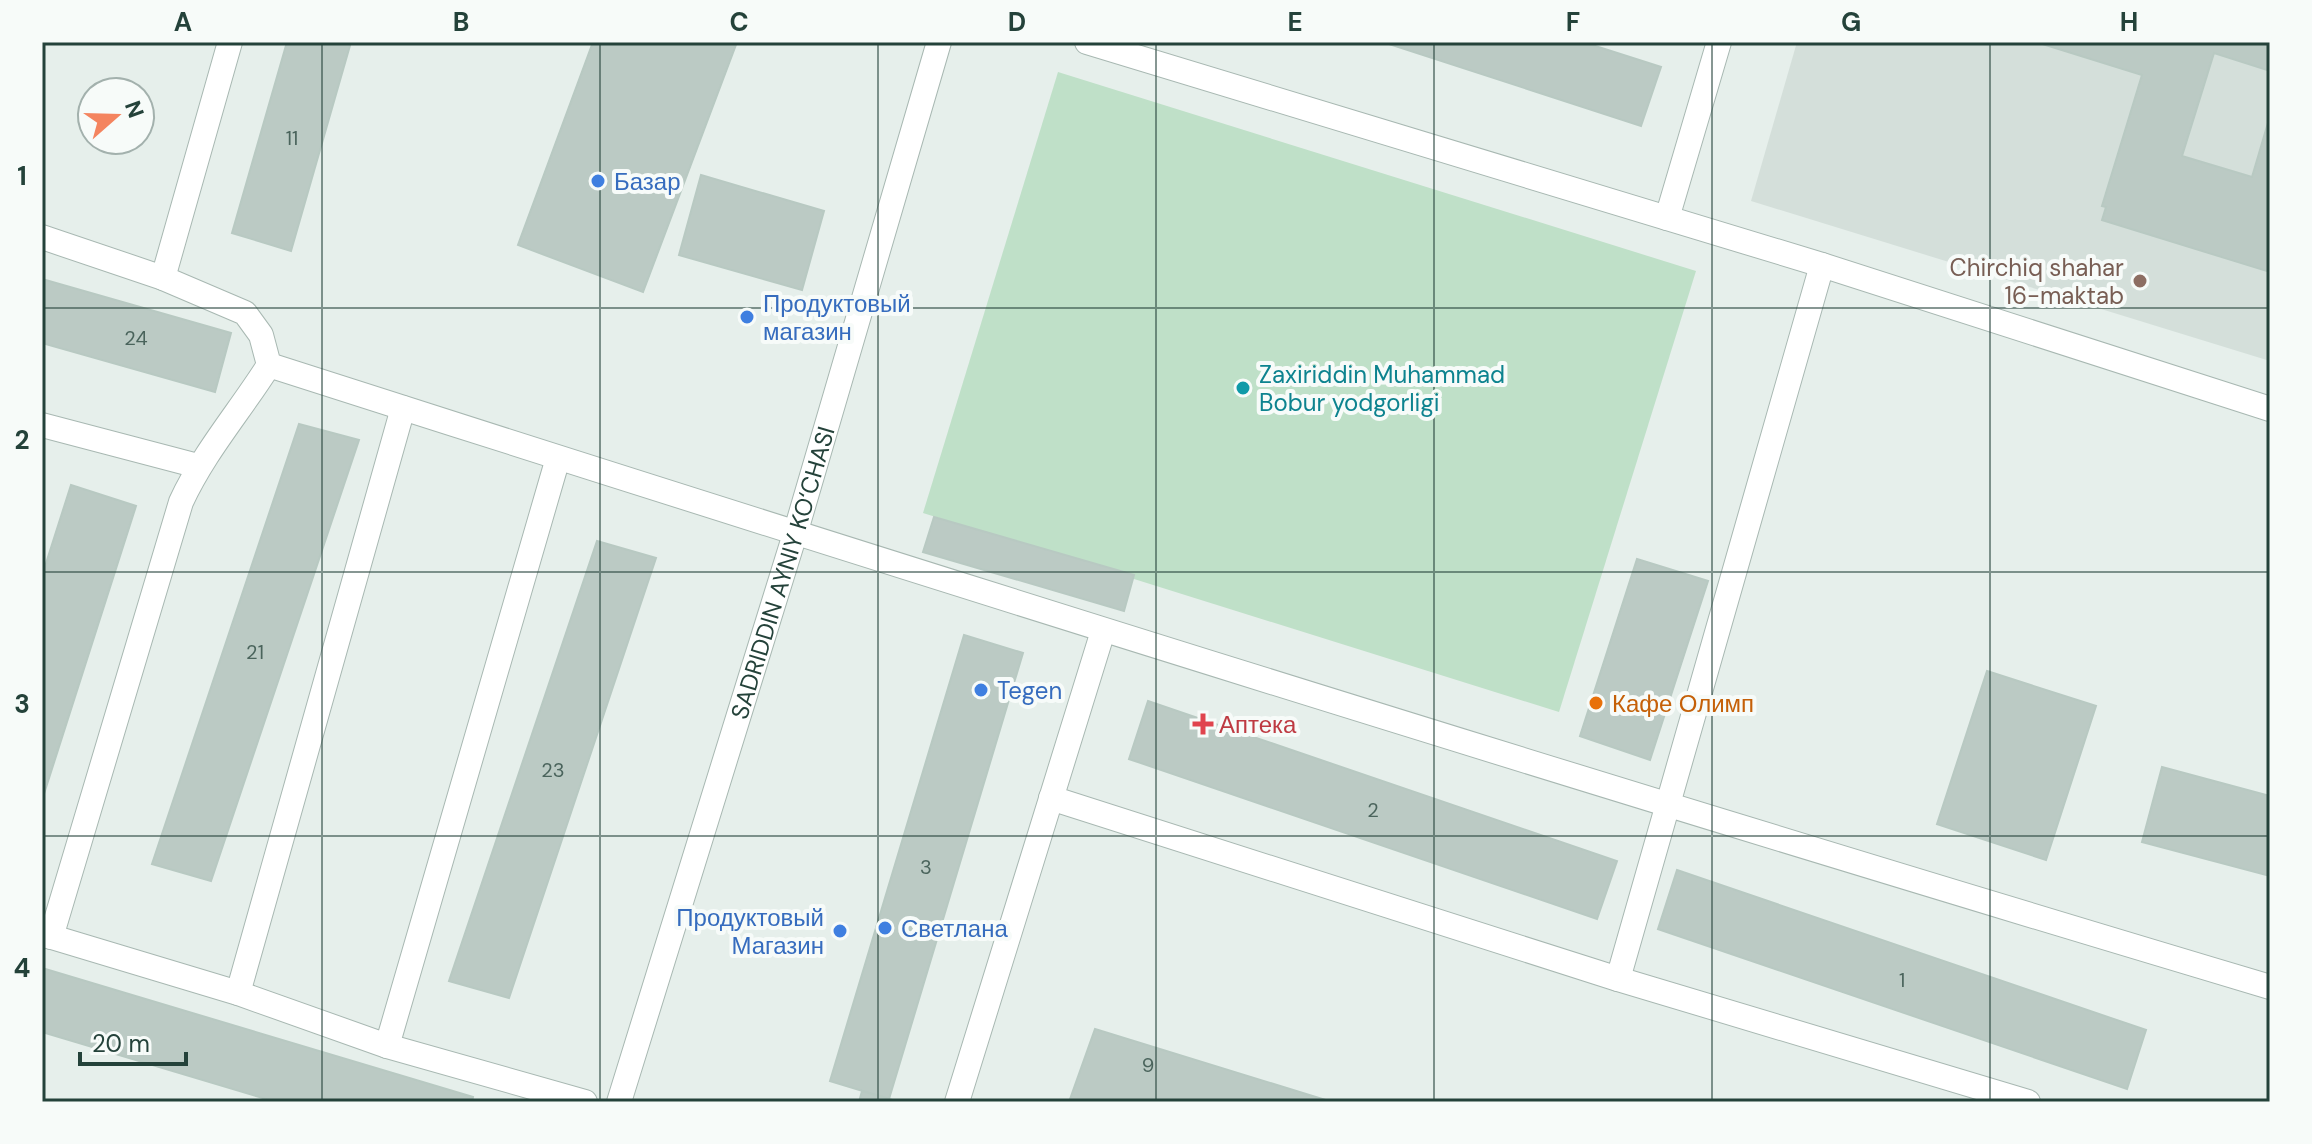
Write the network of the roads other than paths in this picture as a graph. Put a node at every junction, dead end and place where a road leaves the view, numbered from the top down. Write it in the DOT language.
graph roads {
  1 [pos="230,42"];
  2 [pos="939,42"];
  3 [pos="1087,42"];
  4 [pos="1719,42"];
  5 [pos="1667,218"];
  6 [pos="42,237"];
  7 [pos="1822,265"];
  8 [pos="163,278"];
  9 [pos="269,365"];
  10 [pos="403,408"];
  11 [pos="2270,409"];
  12 [pos="42,425"];
  13 [pos="558,458"];
  14 [pos="198,466"];
  15 [pos="795,534"];
  16 [pos="1103,631"];
  17 [pos="1051,798"];
  18 [pos="1666,807"];
  19 [pos="47,935"];
  20 [pos="1618,979"];
  21 [pos="2270,987"];
  22 [pos="238,993"];
  23 [pos="387,1046"];
  24 [pos="585,1102"];
  25 [pos="619,1102"];
  26 [pos="958,1102"];
  27 [pos="2028,1102"];
  1 -- 8 [label="street"];
  2 -- 15 [label="street, SADRIDDIN AYNIY KO‘CHASI"];
  3 -- 5 [label="street"];
  4 -- 5 [label="street"];
  5 -- 7 [label="street"];
  6 -- 8 [label="street"];
  7 -- 11 [label="street"];
  7 -- 18 [label="street"];
  8 -- 9 [label="street"];
  9 -- 10 [label="street"];
  9 -- 14 [label="street"];
  10 -- 13 [label="street"];
  10 -- 22 [label="street"];
  12 -- 14 [label="street"];
  13 -- 15 [label="street"];
  13 -- 23 [label="street"];
  14 -- 19 [label="street"];
  15 -- 16 [label="street"];
  15 -- 25 [label="street, SADRIDDIN AYNIY KO‘CHASI"];
  16 -- 17 [label="street"];
  16 -- 18 [label="street"];
  17 -- 20 [label="street"];
  17 -- 26 [label="street"];
  18 -- 20 [label="street"];
  18 -- 21 [label="street"];
  19 -- 22 [label="street"];
  20 -- 27 [label="street"];
  22 -- 23 [label="street"];
  23 -- 24 [label="street"];
}
